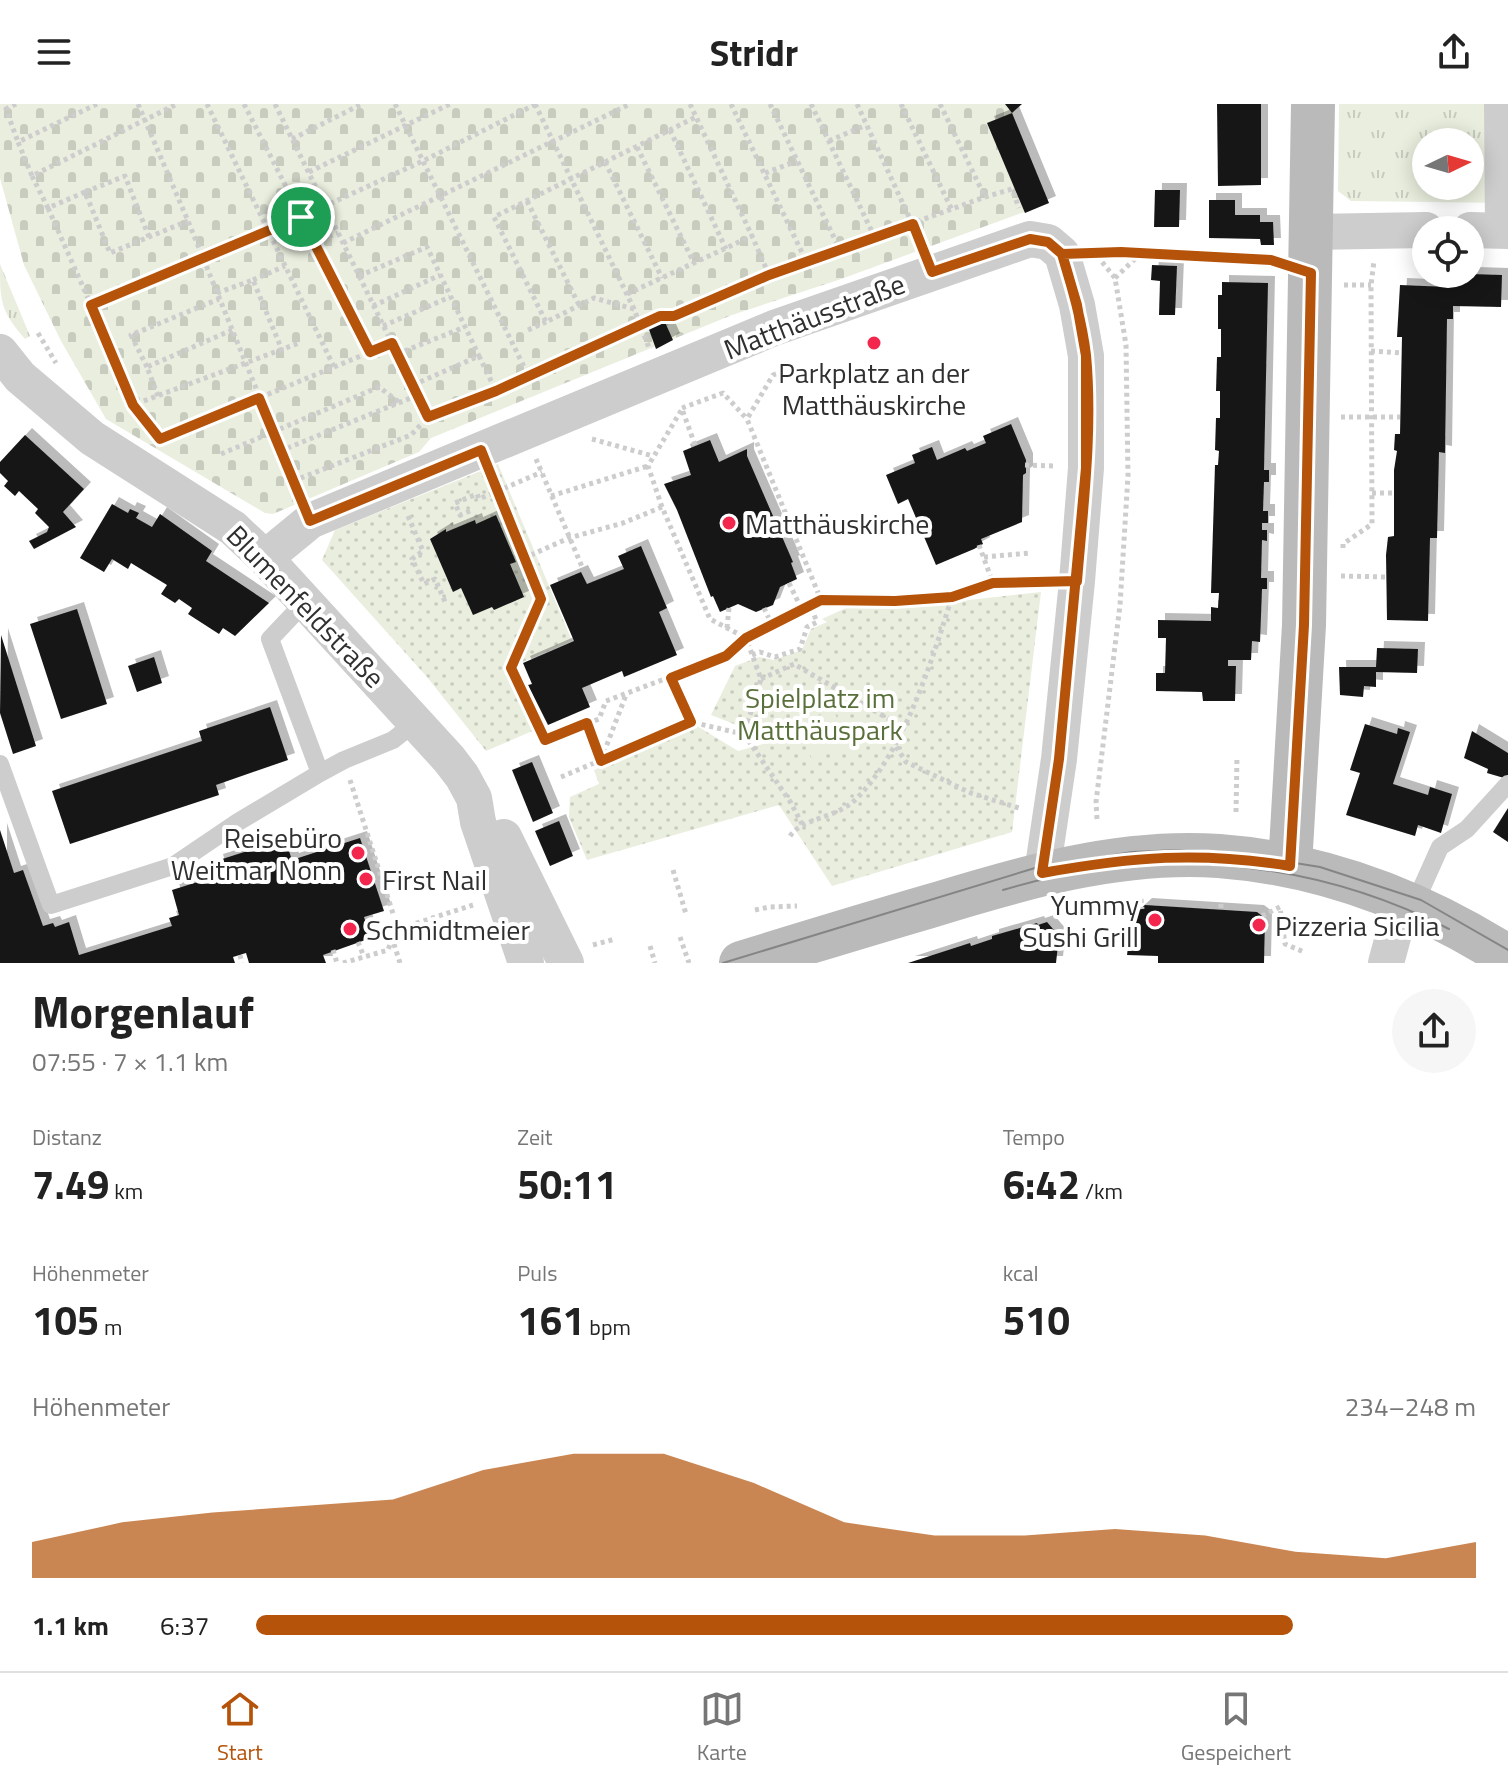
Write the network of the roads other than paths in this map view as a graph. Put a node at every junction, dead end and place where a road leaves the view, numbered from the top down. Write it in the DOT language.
graph roads {
  1 [pos="1313,104"];
  2 [pos="1502,104"];
  3 [pos="1412,230"];
  4 [pos="1494,230"];
  5 [pos="1312,252"];
  6 [pos="2,357"];
  7 [pos="265,558"];
  8 [pos="305,602"];
  9 [pos="417,721"];
  10 [pos="0,764"];
  11 [pos="320,773"];
  12 [pos="1508,784"];
  13 [pos="474,798"];
  14 [pos="1290,866"];
  15 [pos="1042,873"];
  16 [pos="1409,902"];
  17 [pos="1508,957"];
  18 [pos="526,963"];
  19 [pos="566,963"];
  20 [pos="741,963"];
  21 [pos="1386,963"];
  1 -- 5 [label="main road"];
  2 -- 4 [label="street"];
  3 -- 5 [label="street"];
  5 -- 14 [label="main road"];
  6 -- 7 [label="street, Blumenfeldstraße"];
  7 -- 8 [label="street, Blumenfeldstraße"];
  7 -- 15 [label="street, Matthäusstraße"];
  8 -- 9 [label="street, Blumenfeldstraße"];
  8 -- 11 [label="lane"];
  9 -- 11 [label="lane"];
  9 -- 13 [label="street, Blumenfeldstraße"];
  10 -- 11 [label="lane"];
  12 -- 16 [label="lane"];
  13 -- 18 [label="street, Blumenfeldstraße"];
  13 -- 19 [label="street, Blumenfeldstraße"];
  14 -- 15 [label="main road"];
  14 -- 16 [label="main road"];
  15 -- 20 [label="main road"];
  16 -- 17 [label="main road"];
  16 -- 21 [label="street"];
}
